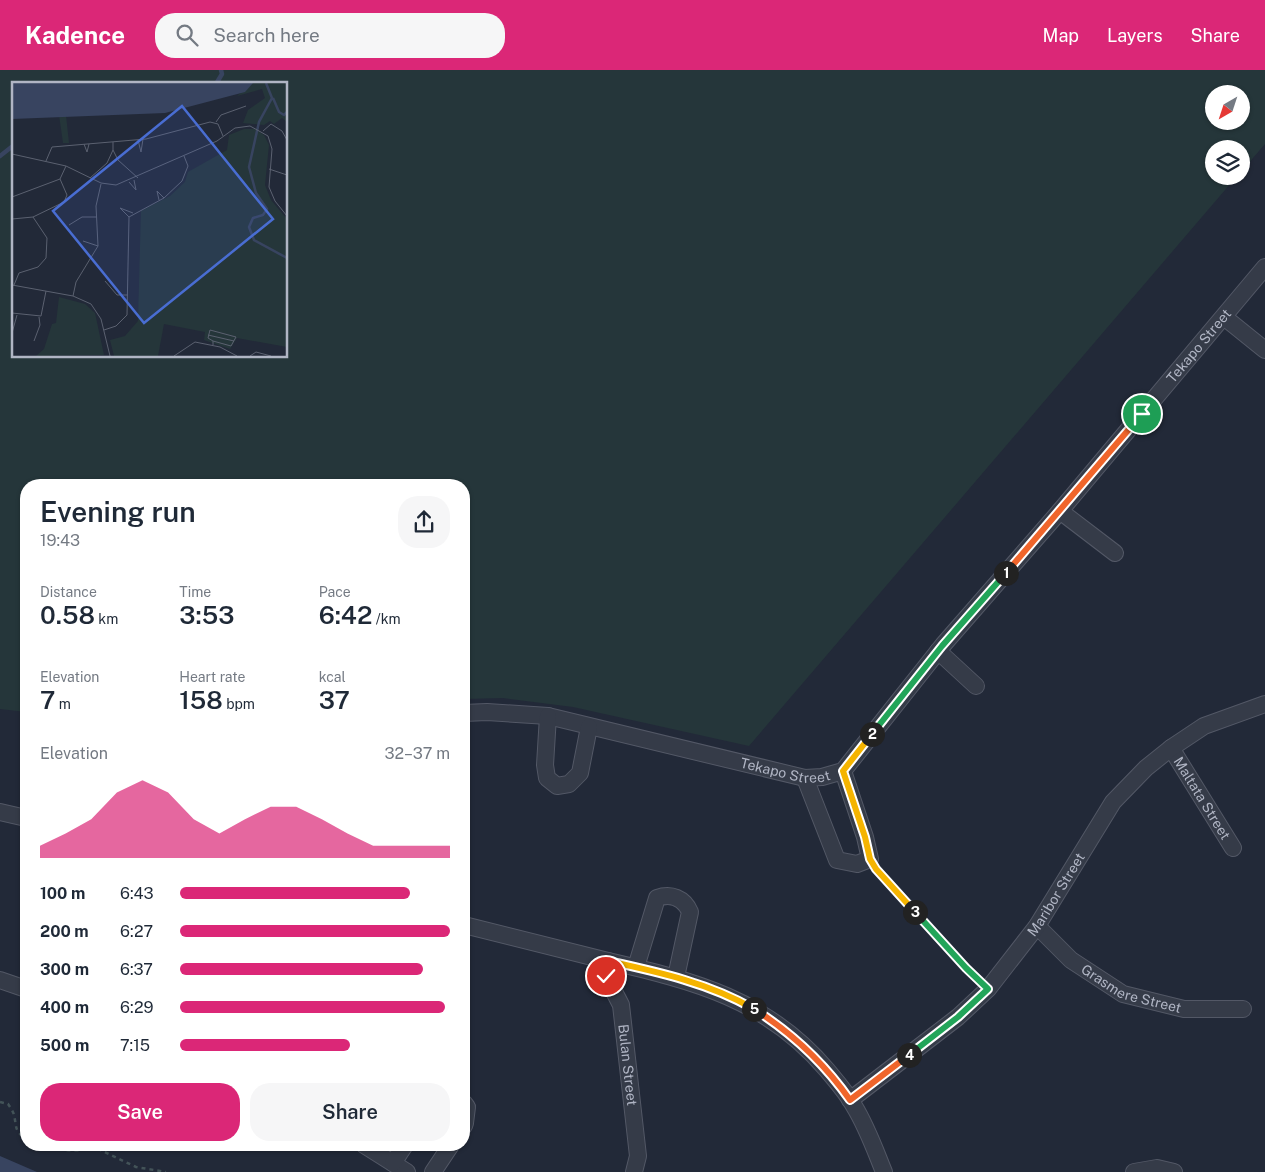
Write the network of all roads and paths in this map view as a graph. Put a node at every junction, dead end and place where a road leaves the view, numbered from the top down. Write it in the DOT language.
graph roads {
  1 [pos="1265,267"];
  2 [pos="1224,317"];
  3 [pos="1265,350"];
  4 [pos="1060,511"];
  5 [pos="1115,554"];
  6 [pos="938,651"];
  7 [pos="976,686"];
  8 [pos="1265,704"];
  9 [pos="470,713"];
  10 [pos="548,716"];
  11 [pos="589,727"];
  12 [pos="1171,748"];
  13 [pos="843,771"];
  14 [pos="805,778"];
  15 [pos="0,812"];
  16 [pos="20,817"];
  17 [pos="1232,848"];
  18 [pos="870,859"];
  19 [pos="470,926"];
  20 [pos="1038,926"];
  21 [pos="608,961"];
  22 [pos="636,967"];
  23 [pos="676,977"];
  24 [pos="0,980"];
  25 [pos="20,988"];
  26 [pos="988,989"];
  27 [pos="1243,1009"];
  28 [pos="850,1100"];
  29 [pos="0,1102"];
  30 [pos="20,1135"];
  31 [pos="69,1151"];
  32 [pos="83,1151"];
  33 [pos="102,1151"];
  34 [pos="374,1151"];
  35 [pos="401,1151"];
  36 [pos="447,1151"];
  37 [pos="393,1163"];
  38 [pos="166,1172"];
  39 [pos="407,1172"];
  40 [pos="433,1172"];
  41 [pos="634,1172"];
  42 [pos="884,1172"];
  43 [pos="1134,1172"];
  44 [pos="1174,1172"];
  1 -- 2 [label="street, Tekapo Street"];
  2 -- 3 [label="street"];
  2 -- 4 [label="street, Tekapo Street"];
  4 -- 5 [label="street"];
  4 -- 6 [label="street, Tekapo Street"];
  6 -- 7 [label="street"];
  6 -- 13 [label="street, Tekapo Street"];
  8 -- 12 [label="street, Maribor Street"];
  9 -- 10 [label="street, Tekapo Street"];
  10 -- 11 [label="street, Tekapo Street"];
  10 -- 11 [label="street"];
  11 -- 14 [label="street, Tekapo Street"];
  12 -- 17 [label="street, Maltata Street"];
  12 -- 20 [label="street, Maribor Street"];
  13 -- 14 [label="street, Tekapo Street"];
  13 -- 18 [label="street"];
  14 -- 18 [label="street"];
  15 -- 16 [label="street"];
  18 -- 26 [label="path"];
  19 -- 21 [label="street"];
  20 -- 26 [label="street, Maribor Street"];
  20 -- 27 [label="street, Grasmere Street"];
  21 -- 22 [label="street"];
  21 -- 41 [label="street, Bulan Street"];
  22 -- 23 [label="street"];
  22 -- 23 [label="street"];
  23 -- 28 [label="street"];
  24 -- 25 [label="street"];
  26 -- 28 [label="street, Maribor Street"];
  28 -- 42 [label="street"];
  29 -- 30 [label="path"];
  31 -- 32 [label="path"];
  33 -- 38 [label="path"];
  34 -- 37 [label="street"];
  35 -- 37 [label="street"];
  36 -- 40 [label="street"];
  37 -- 39 [label="street"];
  43 -- 44 [label="street"];
}
